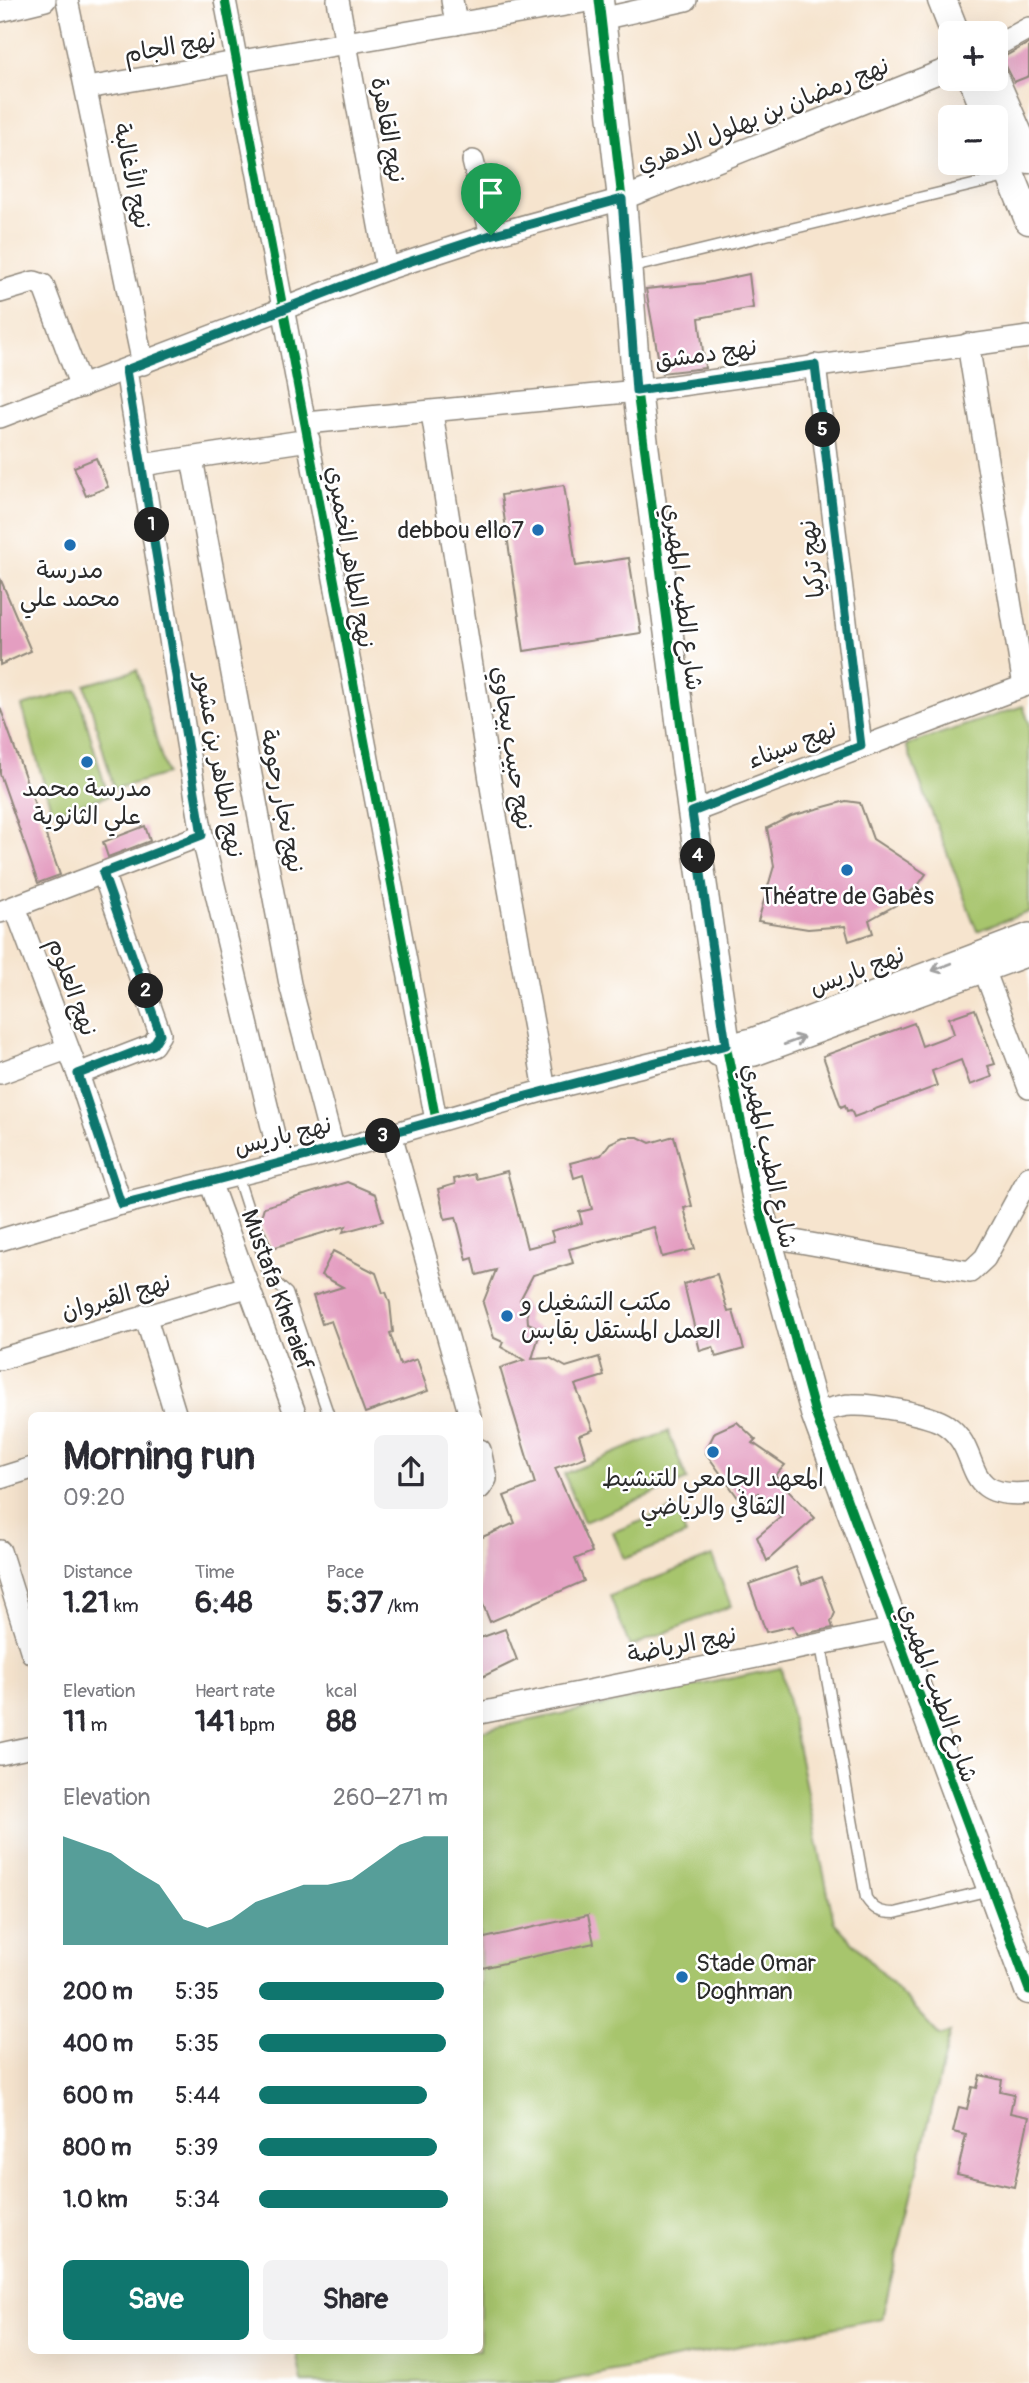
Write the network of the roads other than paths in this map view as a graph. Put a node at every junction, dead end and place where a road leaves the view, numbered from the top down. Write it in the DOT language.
graph roads {
  1 [pos="45,0"];
  2 [pos="67,0"];
  3 [pos="225,0"];
  4 [pos="338,0"];
  5 [pos="452,0"];
  6 [pos="686,0"];
  7 [pos="942,0"];
  8 [pos="962,0"];
  9 [pos="598,6"];
  10 [pos="0,11"];
  11 [pos="950,21"];
  12 [pos="970,21"];
  13 [pos="456,24"];
  14 [pos="1029,28"];
  15 [pos="1008,39"];
  16 [pos="346,43"];
  17 [pos="236,62"];
  18 [pos="938,73"];
  19 [pos="87,88"];
  20 [pos="997,91"];
  21 [pos="473,161"];
  22 [pos="1019,167"];
  23 [pos="622,199"];
  24 [pos="1029,220"];
  25 [pos="491,235"];
  26 [pos="629,268"];
  27 [pos="387,269"];
  28 [pos="0,292"];
  29 [pos="282,310"];
  30 [pos="1029,337"];
  31 [pos="968,344"];
  32 [pos="815,365"];
  33 [pos="135,367"];
  34 [pos="81,387"];
  35 [pos="636,391"];
  36 [pos="432,413"];
  37 [pos="0,417"];
  38 [pos="308,432"];
  39 [pos="192,459"];
  40 [pos="142,465"];
  41 [pos="1026,685"];
  42 [pos="861,746"];
  43 [pos="692,812"];
  44 [pos="202,835"];
  45 [pos="103,873"];
  46 [pos="8,909"];
  47 [pos="1029,934"];
  48 [pos="1029,955"];
  49 [pos="981,962"];
  50 [pos="67,1049"];
  51 [pos="718,1051"];
  52 [pos="0,1073"];
  53 [pos="78,1074"];
  54 [pos="1029,1088"];
  55 [pos="545,1090"];
  56 [pos="436,1120"];
  57 [pos="391,1133"];
  58 [pos="334,1151"];
  59 [pos="281,1164"];
  60 [pos="237,1175"];
  61 [pos="1029,1177"];
  62 [pos="210,1182"];
  63 [pos="121,1204"];
  64 [pos="766,1236"];
  65 [pos="0,1240"];
  66 [pos="247,1287"];
  67 [pos="145,1315"];
  68 [pos="0,1359"];
  69 [pos="175,1412"];
  70 [pos="294,1412"];
  71 [pos="329,1412"];
  72 [pos="469,1412"];
  73 [pos="815,1413"];
  74 [pos="483,1464"];
  75 [pos="28,1469"];
  76 [pos="0,1478"];
  77 [pos="483,1484"];
  78 [pos="1029,1493"];
  79 [pos="0,1551"];
  80 [pos="894,1629"];
  81 [pos="28,1640"];
  82 [pos="821,1645"];
  83 [pos="483,1712"];
  84 [pos="28,1748"];
  85 [pos="0,1754"];
  86 [pos="990,1890"];
  87 [pos="1019,1940"];
  88 [pos="1029,1990"];
  1 -- 10 [label="street"];
  2 -- 19 [label="street, نهج الأغالبة"];
  3 -- 17 [label="street, نهج الطاهر الخميري"];
  4 -- 16 [label="street, نهج القاهرة"];
  5 -- 13 [label="street"];
  6 -- 9 [label="street, نهج الجام"];
  7 -- 11 [label="street"];
  8 -- 12 [label="street"];
  9 -- 13 [label="street, نهج الجام"];
  9 -- 23 [label="street, شارع الطيب المهيري"];
  13 -- 16 [label="street, نهج الجام"];
  14 -- 15 [label="street"];
  16 -- 17 [label="street, نهج الجام"];
  16 -- 27 [label="street, نهج القاهرة"];
  17 -- 19 [label="street, نهج الجام"];
  17 -- 29 [label="street, نهج الطاهر الخميري"];
  18 -- 23 [label="street, نهج رمضان بن بهلول الدهري"];
  19 -- 33 [label="street, نهج الأغالبة"];
  20 -- 22 [label="street"];
  21 -- 25 [label="street"];
  22 -- 24 [label="street"];
  22 -- 26 [label="lane"];
  23 -- 25 [label="street, نهج رمضان بن بهلول الدهري"];
  23 -- 26 [label="street, شارع الطيب المهيري"];
  25 -- 27 [label="street, نهج رمضان بن بهلول الدهري"];
  26 -- 35 [label="street, شارع الطيب المهيري"];
  27 -- 29 [label="street, نهج رمضان بن بهلول الدهري"];
  28 -- 34 [label="street"];
  29 -- 33 [label="street, نهج رمضان بن بهلول الدهري"];
  29 -- 38 [label="street, نهج الطاهر الخميري"];
  30 -- 31 [label="street, نهج دمشق"];
  31 -- 32 [label="street, نهج دمشق"];
  31 -- 41 [label="street"];
  32 -- 35 [label="street, نهج دمشق"];
  32 -- 42 [label="street, نهج تركيا"];
  33 -- 34 [label="street, نهج رمضان بن بهلول الدهري"];
  33 -- 40 [label="street, نهج الطاهر بن عشور"];
  34 -- 37 [label="street, نهج رمضان بن بهلول الدهري"];
  35 -- 36 [label="street, نهج دمشق"];
  35 -- 43 [label="street, شارع الطيب المهيري"];
  36 -- 38 [label="street, نهج دمشق"];
  36 -- 55 [label="street, نهج حبيب بيجاوي"];
  38 -- 39 [label="street, نهج دمشق"];
  38 -- 56 [label="street, نهج الطاهر الخميري"];
  39 -- 40 [label="street, نهج دمشق"];
  39 -- 58 [label="street, نهج نجار رحومة"];
  40 -- 44 [label="street, نهج الطاهر بن عشور"];
  41 -- 42 [label="street, نهج سيناء"];
  42 -- 43 [label="street, نهج سيناء"];
  43 -- 51 [label="street, شارع الطيب المهيري"];
  44 -- 45 [label="street"];
  44 -- 59 [label="street, نهج الطاهر بن عشور"];
  45 -- 46 [label="street"];
  45 -- 53 [label="street"];
  46 -- 50 [label="street, نهج العلوم"];
  47 -- 49 [label="street, نهج باريس"];
  48 -- 49 [label="street, نهج باريس"];
  49 -- 51 [label="street, نهج باريس"];
  49 -- 54 [label="street"];
  50 -- 52 [label="street"];
  50 -- 53 [label="street, نهج العلوم"];
  51 -- 55 [label="street, نهج باريس"];
  51 -- 64 [label="street, شارع الطيب المهيري"];
  53 -- 63 [label="street, نهج العلوم"];
  55 -- 56 [label="street, نهج باريس"];
  56 -- 57 [label="street, نهج باريس"];
  57 -- 58 [label="street, نهج باريس"];
  57 -- 72 [label="street"];
  58 -- 59 [label="street, نهج باريس"];
  59 -- 60 [label="street, نهج باريس"];
  60 -- 62 [label="street, نهج باريس"];
  60 -- 71 [label="lane"];
  61 -- 64 [label="street"];
  62 -- 63 [label="street, نهج باريس"];
  62 -- 66 [label="street, Mustafa Kheraief"];
  63 -- 65 [label="street, نهج باريس"];
  64 -- 73 [label="street, شارع الطيب المهيري"];
  66 -- 67 [label="street, نهج القيروان"];
  66 -- 70 [label="street, Mustafa Kheraief"];
  67 -- 68 [label="street, نهج القيروان"];
  67 -- 69 [label="street"];
  73 -- 78 [label="street"];
  73 -- 80 [label="street, شارع الطيب المهيري"];
  74 -- 77 [label="street"];
  75 -- 76 [label="street"];
  79 -- 81 [label="street"];
  80 -- 82 [label="street, نهج الرياضة"];
  80 -- 86 [label="street, شارع الطيب المهيري"];
  82 -- 83 [label="street, نهج الرياضة"];
  82 -- 86 [label="lane"];
  84 -- 85 [label="street"];
  86 -- 87 [label="street, شارع الطيب المهيري"];
  87 -- 88 [label="street, شارع الطيب المهيري"];
}
